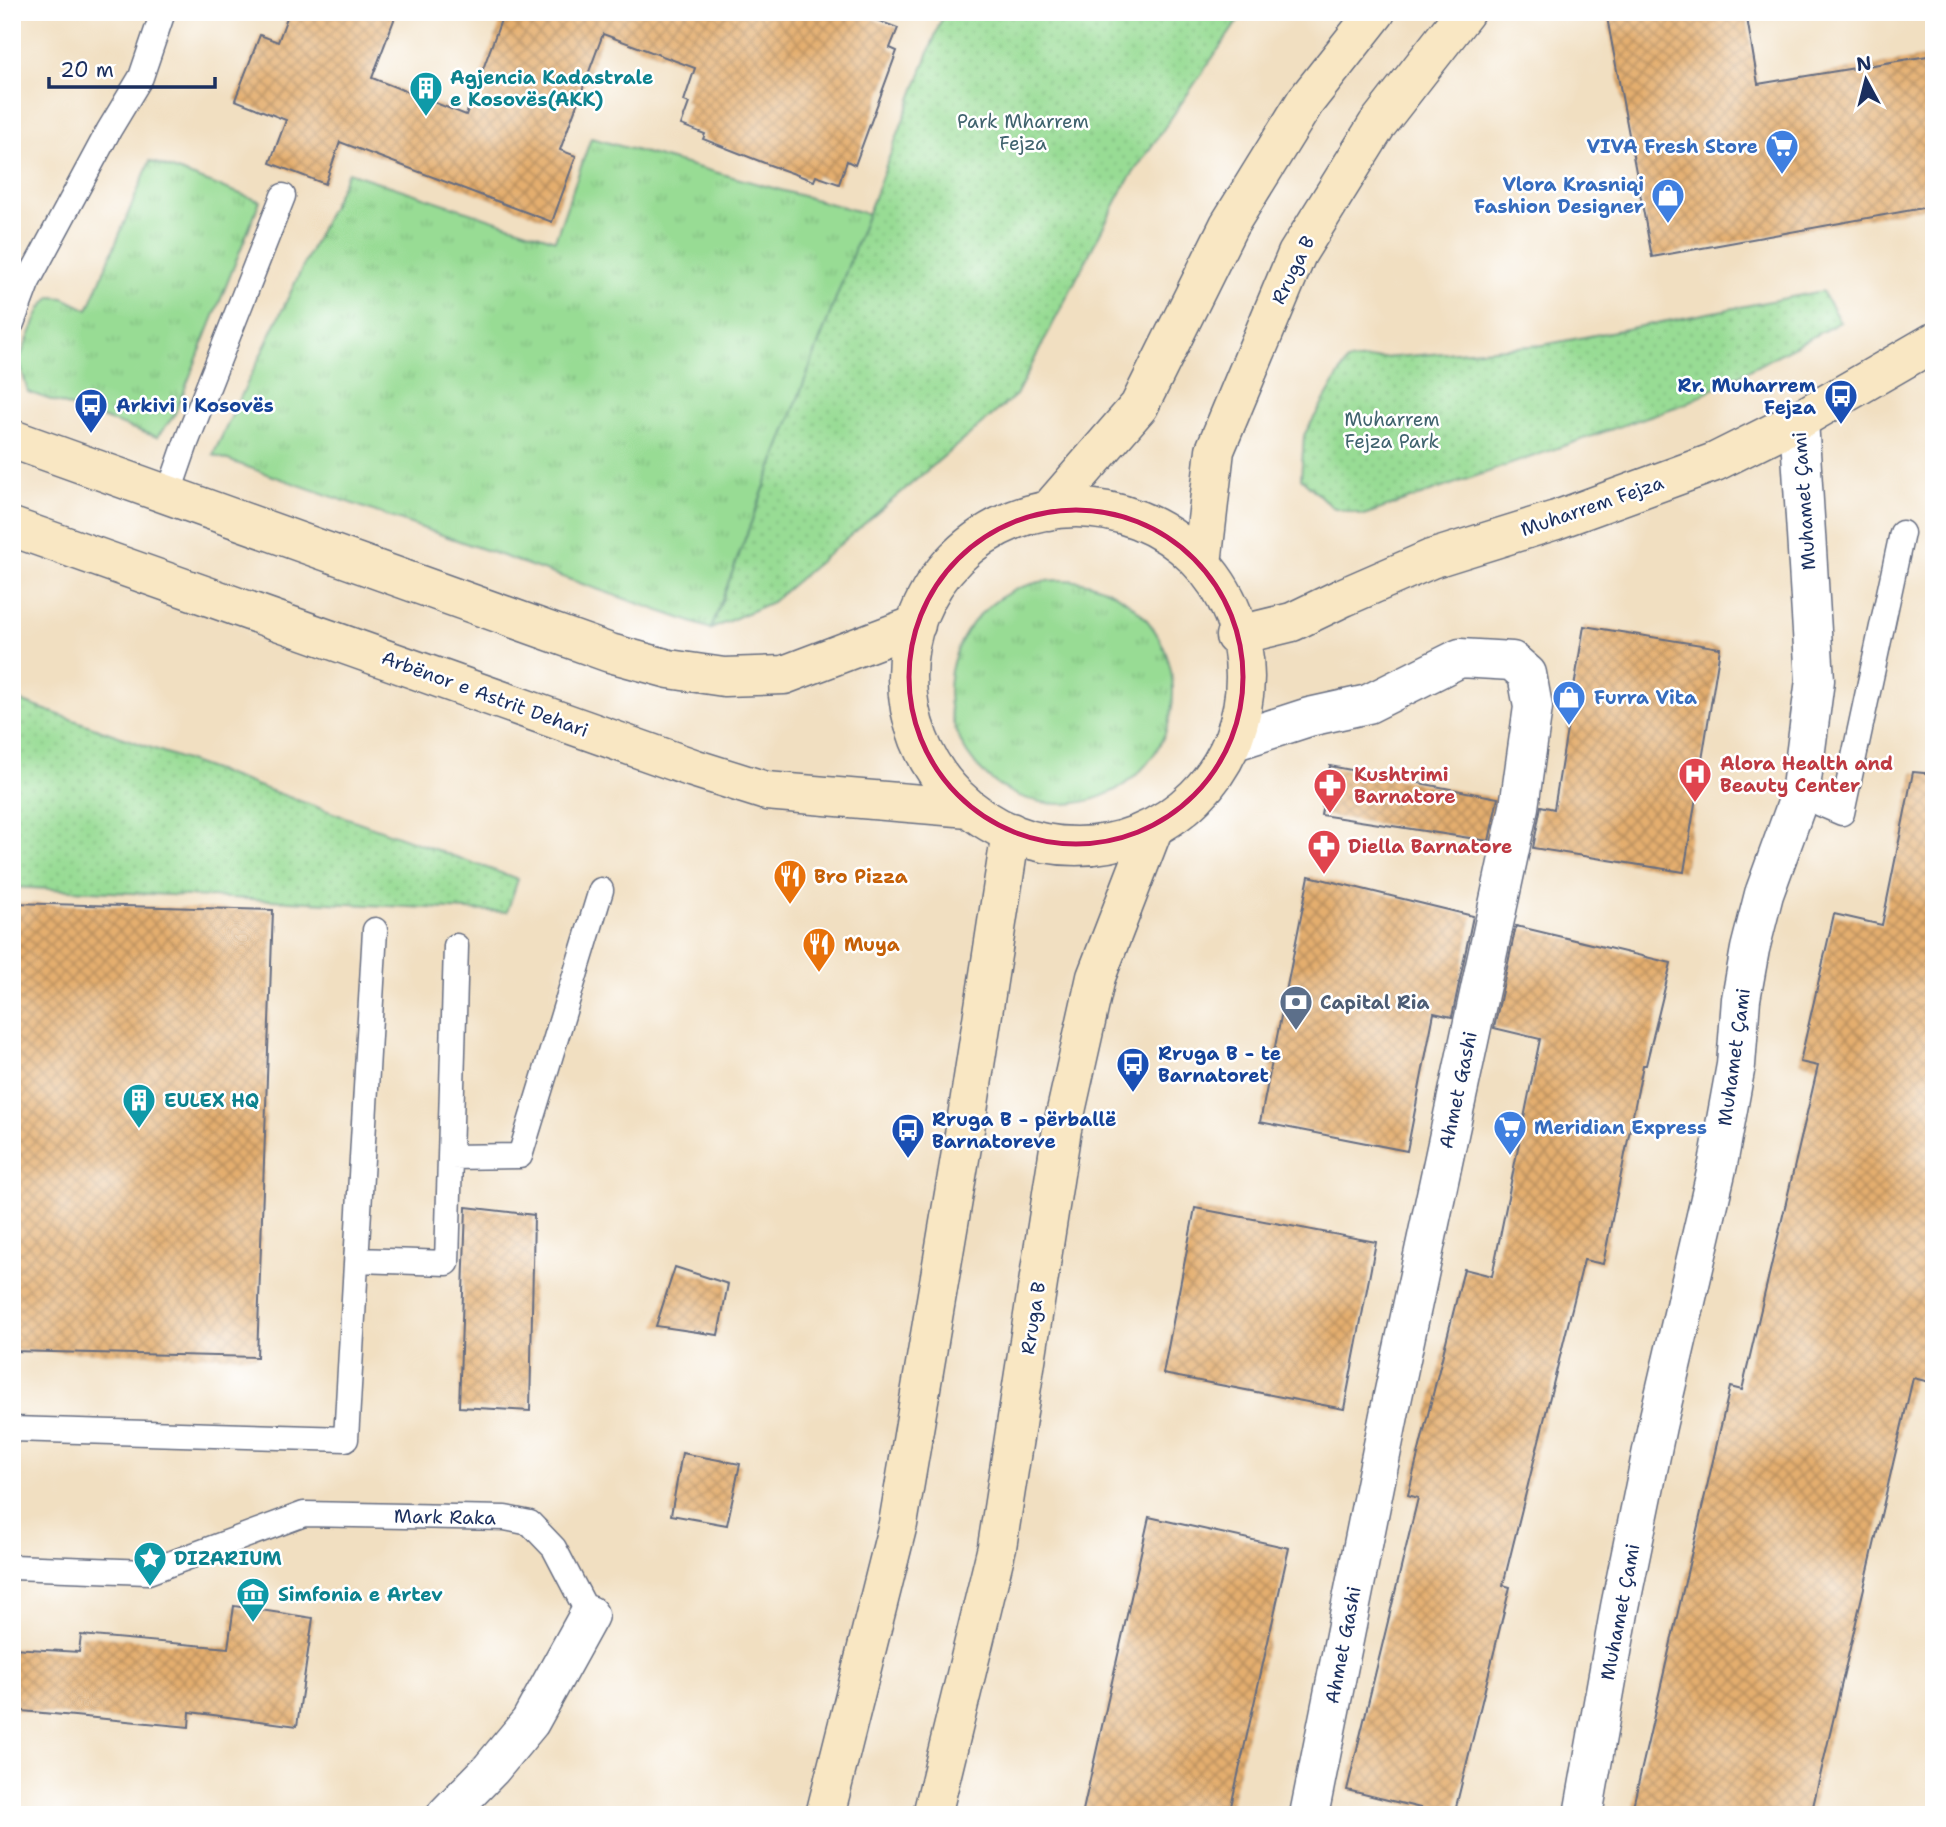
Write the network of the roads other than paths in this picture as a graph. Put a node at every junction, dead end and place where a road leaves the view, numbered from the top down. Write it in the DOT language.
graph roads {
  1 [pos="163,12"];
  2 [pos="1376,12"];
  3 [pos="1465,12"];
  4 [pos="283,196"];
  5 [pos="12,323"];
  6 [pos="1934,342"];
  7 [pos="1799,420"];
  8 [pos="12,439"];
  9 [pos="168,495"];
  10 [pos="1048,512"];
  11 [pos="12,527"];
  12 [pos="1902,533"];
  13 [pos="1202,564"];
  14 [pos="916,625"];
  15 [pos="1235,636"];
  16 [pos="1232,742"];
  17 [pos="1800,795"];
  18 [pos="969,808"];
  19 [pos="1154,827"];
  20 [pos="1011,832"];
  21 [pos="601,890"];
  22 [pos="375,930"];
  23 [pos="456,946"];
  24 [pos="450,1157"];
  25 [pos="358,1260"];
  26 [pos="12,1429"];
  27 [pos="12,1567"];
  28 [pos="589,1615"];
  29 [pos="446,1815"];
  30 [pos="825,1815"];
  31 [pos="932,1815"];
  32 [pos="1309,1815"];
  33 [pos="1583,1815"];
  1 -- 5 [label="lane"];
  2 -- 10 [label="main road"];
  3 -- 13 [label="main road, Rruga B"];
  4 -- 9 [label="lane"];
  6 -- 7 [label="main road, Muharrem Fejza"];
  7 -- 15 [label="main road, Muharrem Fejza"];
  7 -- 17 [label="street, Muhamet Çami"];
  8 -- 9 [label="main road"];
  9 -- 14 [label="main road"];
  10 -- 13 [label="main road"];
  10 -- 14 [label="main road"];
  11 -- 18 [label="main road, Arbënor e Astrit Dehari"];
  12 -- 17 [label="lane"];
  13 -- 15 [label="main road"];
  14 -- 18 [label="main road"];
  15 -- 16 [label="main road"];
  16 -- 19 [label="main road"];
  16 -- 32 [label="street, Ahmet Gashi"];
  17 -- 33 [label="street, Muhamet Çami"];
  18 -- 20 [label="main road"];
  19 -- 20 [label="main road"];
  19 -- 31 [label="main road, Rruga B"];
  20 -- 30 [label="main road"];
  21 -- 24 [label="lane"];
  22 -- 25 [label="lane"];
  23 -- 24 [label="lane"];
  24 -- 25 [label="lane"];
  25 -- 26 [label="lane"];
  27 -- 28 [label="lane, Mark Raka"];
  28 -- 29 [label="street, Mark Raka"];
}
